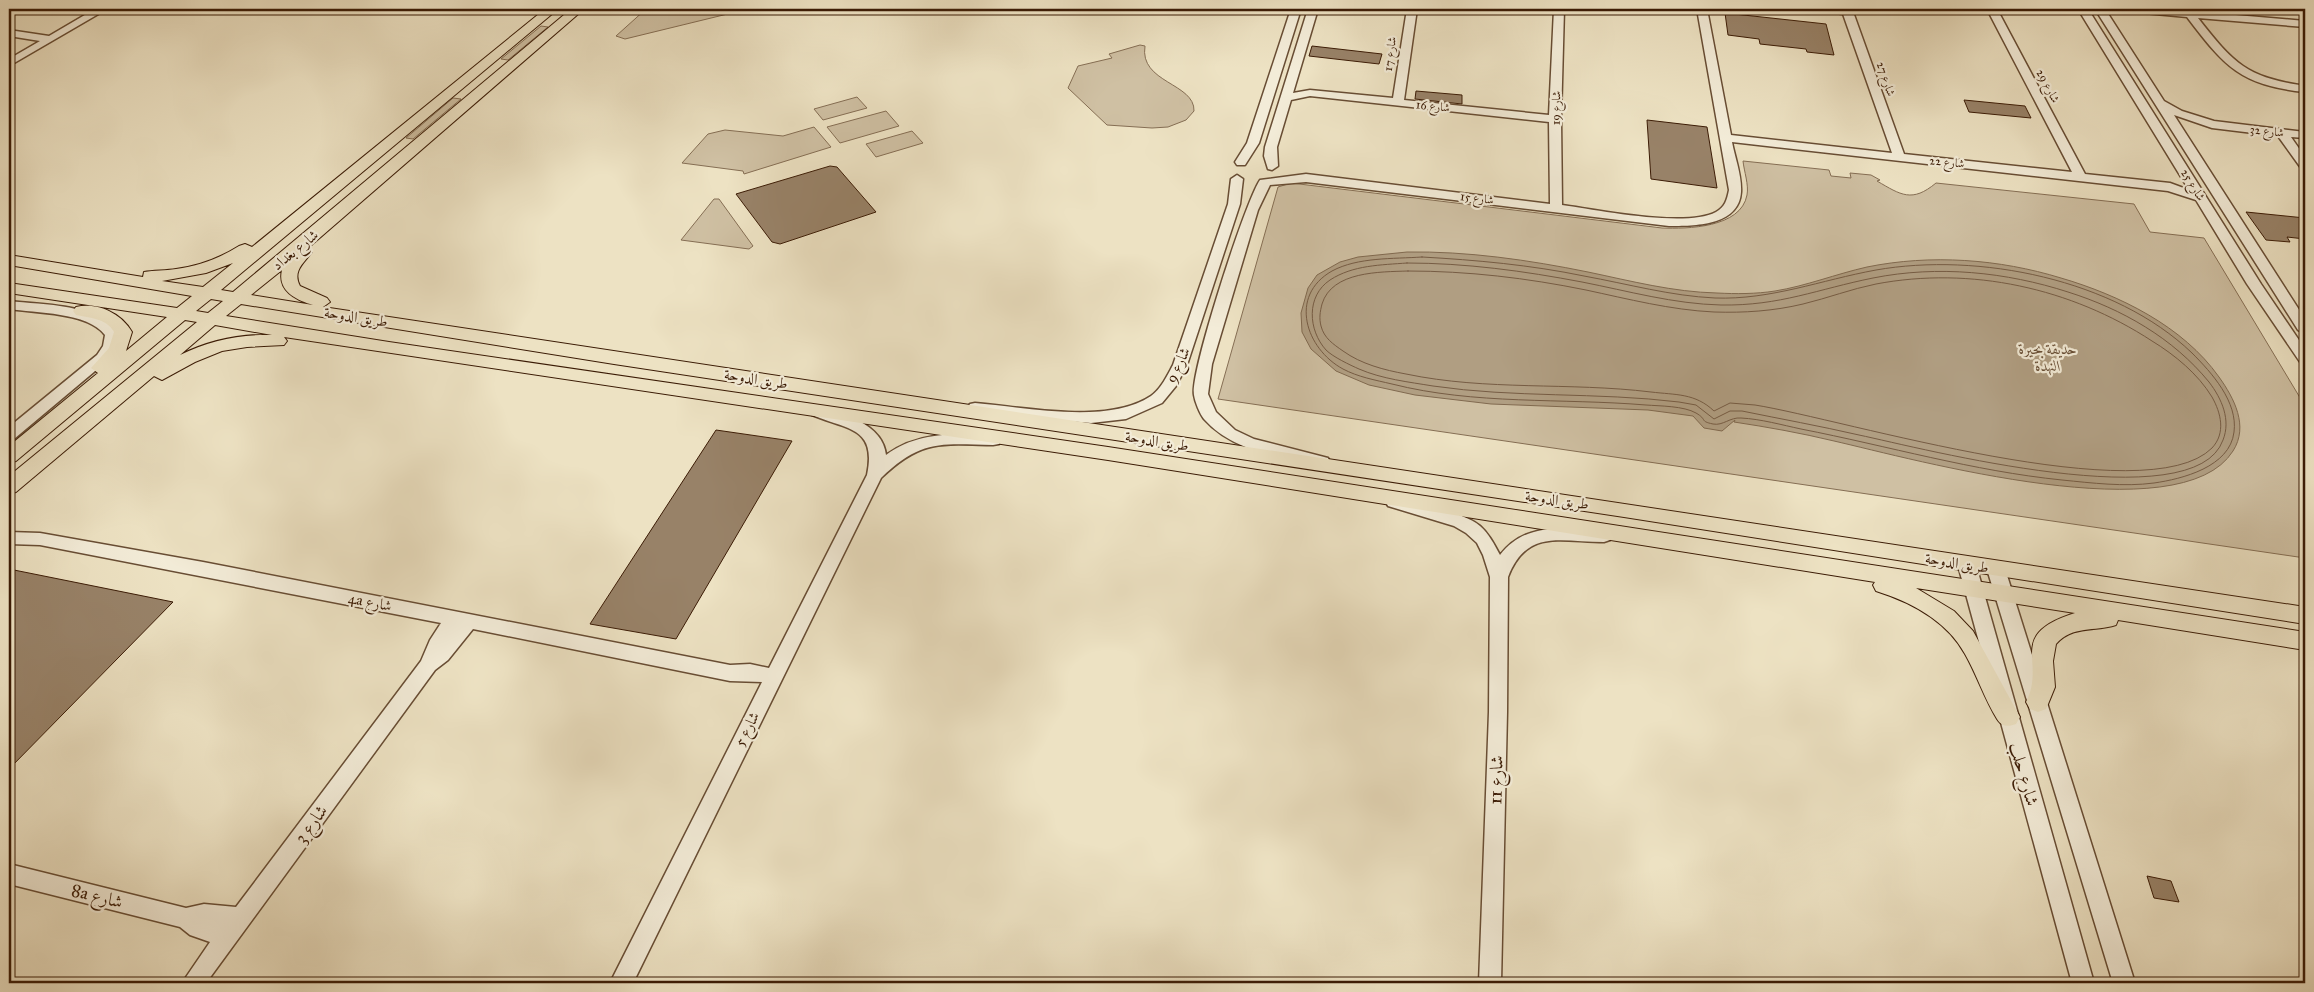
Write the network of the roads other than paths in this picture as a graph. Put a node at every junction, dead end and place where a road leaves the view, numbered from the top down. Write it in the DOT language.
graph roads {
  1 [pos="102,9"];
  2 [pos="552,9"];
  3 [pos="578,9"];
  4 [pos="1296,9"];
  5 [pos="1313,9"];
  6 [pos="1412,9"];
  7 [pos="1559,9"];
  8 [pos="1702,9"];
  9 [pos="1825,9"];
  10 [pos="1992,9"];
  11 [pos="2083,9"];
  12 [pos="2133,9"];
  13 [pos="1848,10"];
  14 [pos="2105,10"];
  15 [pos="2190,14"];
  16 [pos="1291,24"];
  17 [pos="2305,24"];
  18 [pos="9,33"];
  19 [pos="50,39"];
  20 [pos="1299,55"];
  21 [pos="9,63"];
  22 [pos="1290,83"];
  23 [pos="2305,89"];
  24 [pos="1310,93"];
  25 [pos="1286,98"];
  26 [pos="1398,102"];
  27 [pos="2160,102"];
  28 [pos="1555,119"];
  29 [pos="2230,127"];
  30 [pos="2281,132"];
  31 [pos="2305,135"];
  32 [pos="1724,138"];
  33 [pos="2188,145"];
  34 [pos="382,148"];
  35 [pos="1899,157"];
  36 [pos="1241,162"];
  37 [pos="2305,165"];
  38 [pos="1266,170"];
  39 [pos="2080,177"];
  40 [pos="1237,179"];
  41 [pos="2191,182"];
  42 [pos="2170,186"];
  43 [pos="2201,198"];
  44 [pos="1556,207"];
  45 [pos="310,208"];
  46 [pos="335,217"];
  47 [pos="9,260"];
  48 [pos="95,274"];
  49 [pos="9,288"];
  50 [pos="32,291"];
  51 [pos="9,305"];
  52 [pos="208,306"];
  53 [pos="352,316"];
  54 [pos="424,327"];
  55 [pos="2305,330"];
  56 [pos="386,347"];
  57 [pos="2305,359"];
  58 [pos="946,408"];
  59 [pos="811,409"];
  60 [pos="64,410"];
  61 [pos="9,435"];
  62 [pos="1014,440"];
  63 [pos="9,456"];
  64 [pos="1338,468"];
  65 [pos="875,475"];
  66 [pos="9,476"];
  67 [pos="9,487"];
  68 [pos="9,493"];
  69 [pos="1385,498"];
  70 [pos="1617,534"];
  71 [pos="9,538"];
  72 [pos="1810,564"];
  73 [pos="1967,565"];
  74 [pos="1996,570"];
  75 [pos="1499,577"];
  76 [pos="1974,590"];
  77 [pos="2003,595"];
  78 [pos="2305,616"];
  79 [pos="461,620"];
  80 [pos="2190,623"];
  81 [pos="2264,635"];
  82 [pos="2305,641"];
  83 [pos="2305,649"];
  84 [pos="772,680"];
  85 [pos="2038,702"];
  86 [pos="2008,717"];
  87 [pos="9,874"];
  88 [pos="186,918"];
  89 [pos="241,918"];
  90 [pos="228,936"];
  91 [pos="193,983"];
  92 [pos="621,983"];
  93 [pos="1490,983"];
  94 [pos="2083,983"];
  95 [pos="2124,983"];
  1 -- 19 [label="street"];
  2 -- 34 [label="main road, شارع بغداد"];
  3 -- 46 [label="main road, شارع بغداد"];
  4 -- 16 [label="street"];
  5 -- 20 [label="street, شارع 9"];
  6 -- 26 [label="street, شارع 17"];
  7 -- 28 [label="street, شارع 19"];
  8 -- 32 [label="street, شارع 15"];
  9 -- 13 [label="street"];
  10 -- 39 [label="street, شارع 29"];
  11 -- 41 [label="street, شارع 25"];
  12 -- 15 [label="street"];
  13 -- 35 [label="street, شارع 27"];
  14 -- 27 [label="street, شارع 25"];
  15 -- 17 [label="street"];
  15 -- 23 [label="street"];
  16 -- 20 [label="street"];
  16 -- 36 [label="street"];
  18 -- 19 [label="street"];
  19 -- 21 [label="street"];
  20 -- 22 [label="street, شارع 9"];
  22 -- 24 [label="street, شارع 16"];
  22 -- 25 [label="street, شارع 9"];
  24 -- 25 [label="street, شارع 16"];
  24 -- 26 [label="street, شارع 16"];
  25 -- 38 [label="street, شارع 9"];
  26 -- 28 [label="street, شارع 16"];
  27 -- 29 [label="street, شارع 32"];
  27 -- 33 [label="street, شارع 25"];
  28 -- 44 [label="street, شارع 19"];
  29 -- 30 [label="street, شارع 32"];
  29 -- 33 [label="street, شارع 32"];
  30 -- 31 [label="street, شارع 32"];
  30 -- 37 [label="street"];
  32 -- 35 [label="street, شارع 22"];
  32 -- 44 [label="street, شارع 15"];
  33 -- 55 [label="street, شارع 25"];
  34 -- 45 [label="main road, شارع بغداد"];
  34 -- 52 [label="main road"];
  35 -- 39 [label="street, شارع 22"];
  36 -- 38 [label="street"];
  36 -- 40 [label="street, شارع 9"];
  38 -- 40 [label="street"];
  38 -- 44 [label="street, شارع 15"];
  38 -- 64 [label="street, شارع 9"];
  39 -- 42 [label="street, شارع 22"];
  40 -- 58 [label="street, شارع 9"];
  41 -- 42 [label="street, شارع 22"];
  41 -- 43 [label="street, شارع 25"];
  42 -- 43 [label="street, شارع 22"];
  43 -- 57 [label="street, شارع 25"];
  45 -- 48 [label="main road"];
  45 -- 52 [label="main road, شارع بغداد"];
  46 -- 52 [label="main road, شارع بغداد"];
  46 -- 53 [label="main road"];
  47 -- 48 [label="main road, طريق الدوحة"];
  48 -- 52 [label="main road, طريق الدوحة"];
  49 -- 50 [label="main road, طريق الدوحة"];
  50 -- 52 [label="main road, طريق الدوحة"];
  50 -- 60 [label="main road"];
  51 -- 61 [label="street"];
  52 -- 53 [label="main road, طريق الدوحة"];
  52 -- 54 [label="main road"];
  52 -- 56 [label="main road, طريق الدوحة"];
  52 -- 60 [label="main road, شارع بغداد"];
  52 -- 66 [label="main road"];
  52 -- 67 [label="main road, شارع بغداد"];
  53 -- 54 [label="main road, طريق الدوحة"];
  54 -- 58 [label="main road, طريق الدوحة"];
  56 -- 59 [label="main road, طريق الدوحة"];
  56 -- 68 [label="main road"];
  58 -- 64 [label="main road, طريق الدوحة"];
  59 -- 62 [label="main road, طريق الدوحة"];
  59 -- 65 [label="street, شارع 5"];
  60 -- 63 [label="main road, شارع بغداد"];
  62 -- 65 [label="street, شارع 5"];
  62 -- 69 [label="main road, طريق الدوحة"];
  64 -- 73 [label="main road, طريق الدوحة"];
  65 -- 84 [label="street, شارع 5"];
  69 -- 70 [label="main road, طريق الدوحة"];
  69 -- 75 [label="street, شارع 11"];
  70 -- 72 [label="main road, طريق الدوحة"];
  70 -- 75 [label="street, شارع 11"];
  71 -- 79 [label="street, 4a شارع"];
  72 -- 76 [label="main road, طريق الدوحة"];
  72 -- 86 [label="main road"];
  73 -- 74 [label="main road, طريق الدوحة"];
  73 -- 76 [label="street, شارع حلب"];
  74 -- 77 [label="street"];
  74 -- 78 [label="main road, طريق الدوحة"];
  75 -- 93 [label="street, شارع 11"];
  76 -- 77 [label="main road, طريق الدوحة"];
  76 -- 86 [label="street, شارع حلب"];
  77 -- 80 [label="main road, طريق الدوحة"];
  77 -- 85 [label="street"];
  79 -- 84 [label="street, 4a شارع"];
  79 -- 89 [label="street, شارع 3"];
  80 -- 81 [label="main road, طريق الدوحة"];
  80 -- 85 [label="main road"];
  81 -- 82 [label="main road, طريق الدوحة"];
  81 -- 83 [label="street"];
  84 -- 92 [label="street, شارع 5"];
  85 -- 95 [label="street"];
  86 -- 94 [label="street, شارع حلب"];
  87 -- 88 [label="street, 8a شارع"];
  88 -- 89 [label="street, 8a شارع"];
  88 -- 90 [label="street, 8a شارع"];
  89 -- 90 [label="street, شارع 3"];
  90 -- 91 [label="street, شارع 3"];
}
